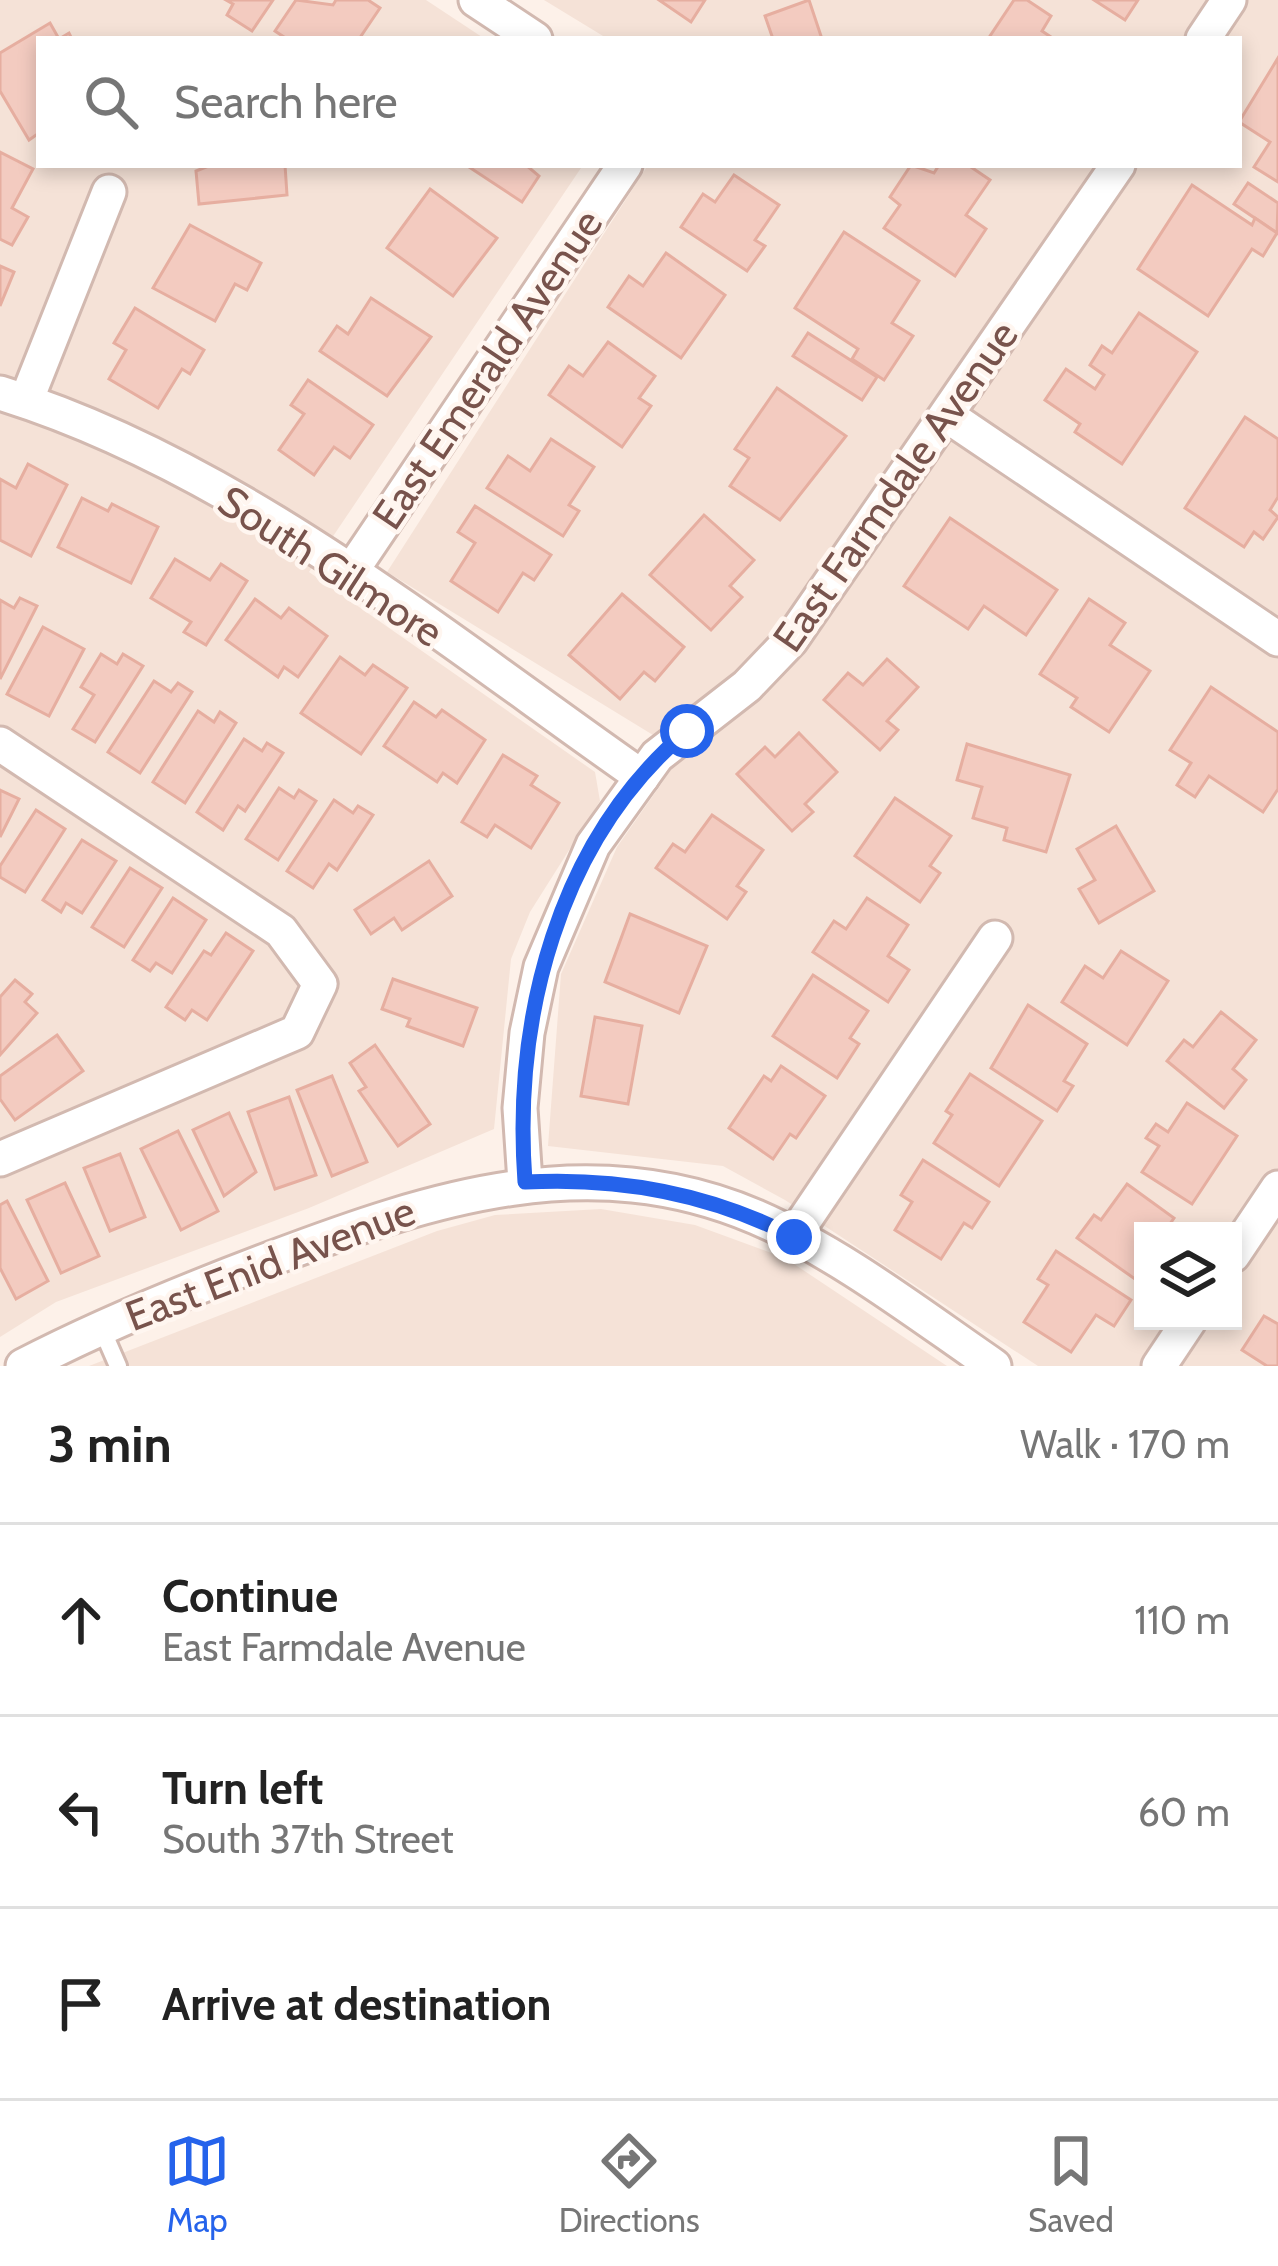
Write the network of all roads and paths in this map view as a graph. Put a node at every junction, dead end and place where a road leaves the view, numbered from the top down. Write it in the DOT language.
graph roads {
  1 [pos="1229,0"];
  2 [pos="490,4"];
  3 [pos="531,36"];
  4 [pos="1205,36"];
  5 [pos="623,168"];
  6 [pos="1116,168"];
  7 [pos="109,193"];
  8 [pos="13,397"];
  9 [pos="948,416"];
  10 [pos="350,573"];
  11 [pos="1278,639"];
  12 [pos="0,744"];
  13 [pos="642,777"];
  14 [pos="995,938"];
  15 [pos="0,1159"];
  16 [pos="525,1182"];
  17 [pos="1278,1187"];
  18 [pos="794,1237"];
  19 [pos="1242,1241"];
  20 [pos="101,1328"];
  21 [pos="1183,1330"];
  22 [pos="23,1366"];
  23 [pos="118,1366"];
  24 [pos="994,1366"];
  25 [pos="1159,1366"];
  1 -- 4 [label="street"];
  2 -- 3 [label="street"];
  5 -- 10 [label="street, East Emerald Avenue"];
  6 -- 9 [label="street, East Farmdale Avenue"];
  7 -- 8 [label="street"];
  8 -- 10 [label="street, South Gilmore"];
  9 -- 11 [label="street"];
  9 -- 13 [label="street, East Farmdale Avenue"];
  10 -- 13 [label="street, South Gilmore"];
  12 -- 15 [label="street"];
  13 -- 16 [label="street, East Farmdale Avenue"];
  14 -- 18 [label="street"];
  16 -- 18 [label="street, East Enid Avenue"];
  16 -- 20 [label="street, East Enid Avenue"];
  17 -- 19 [label="street"];
  18 -- 24 [label="street, East Enid Avenue"];
  20 -- 22 [label="street, East Enid Avenue"];
  20 -- 23 [label="lane"];
  21 -- 25 [label="street"];
}
